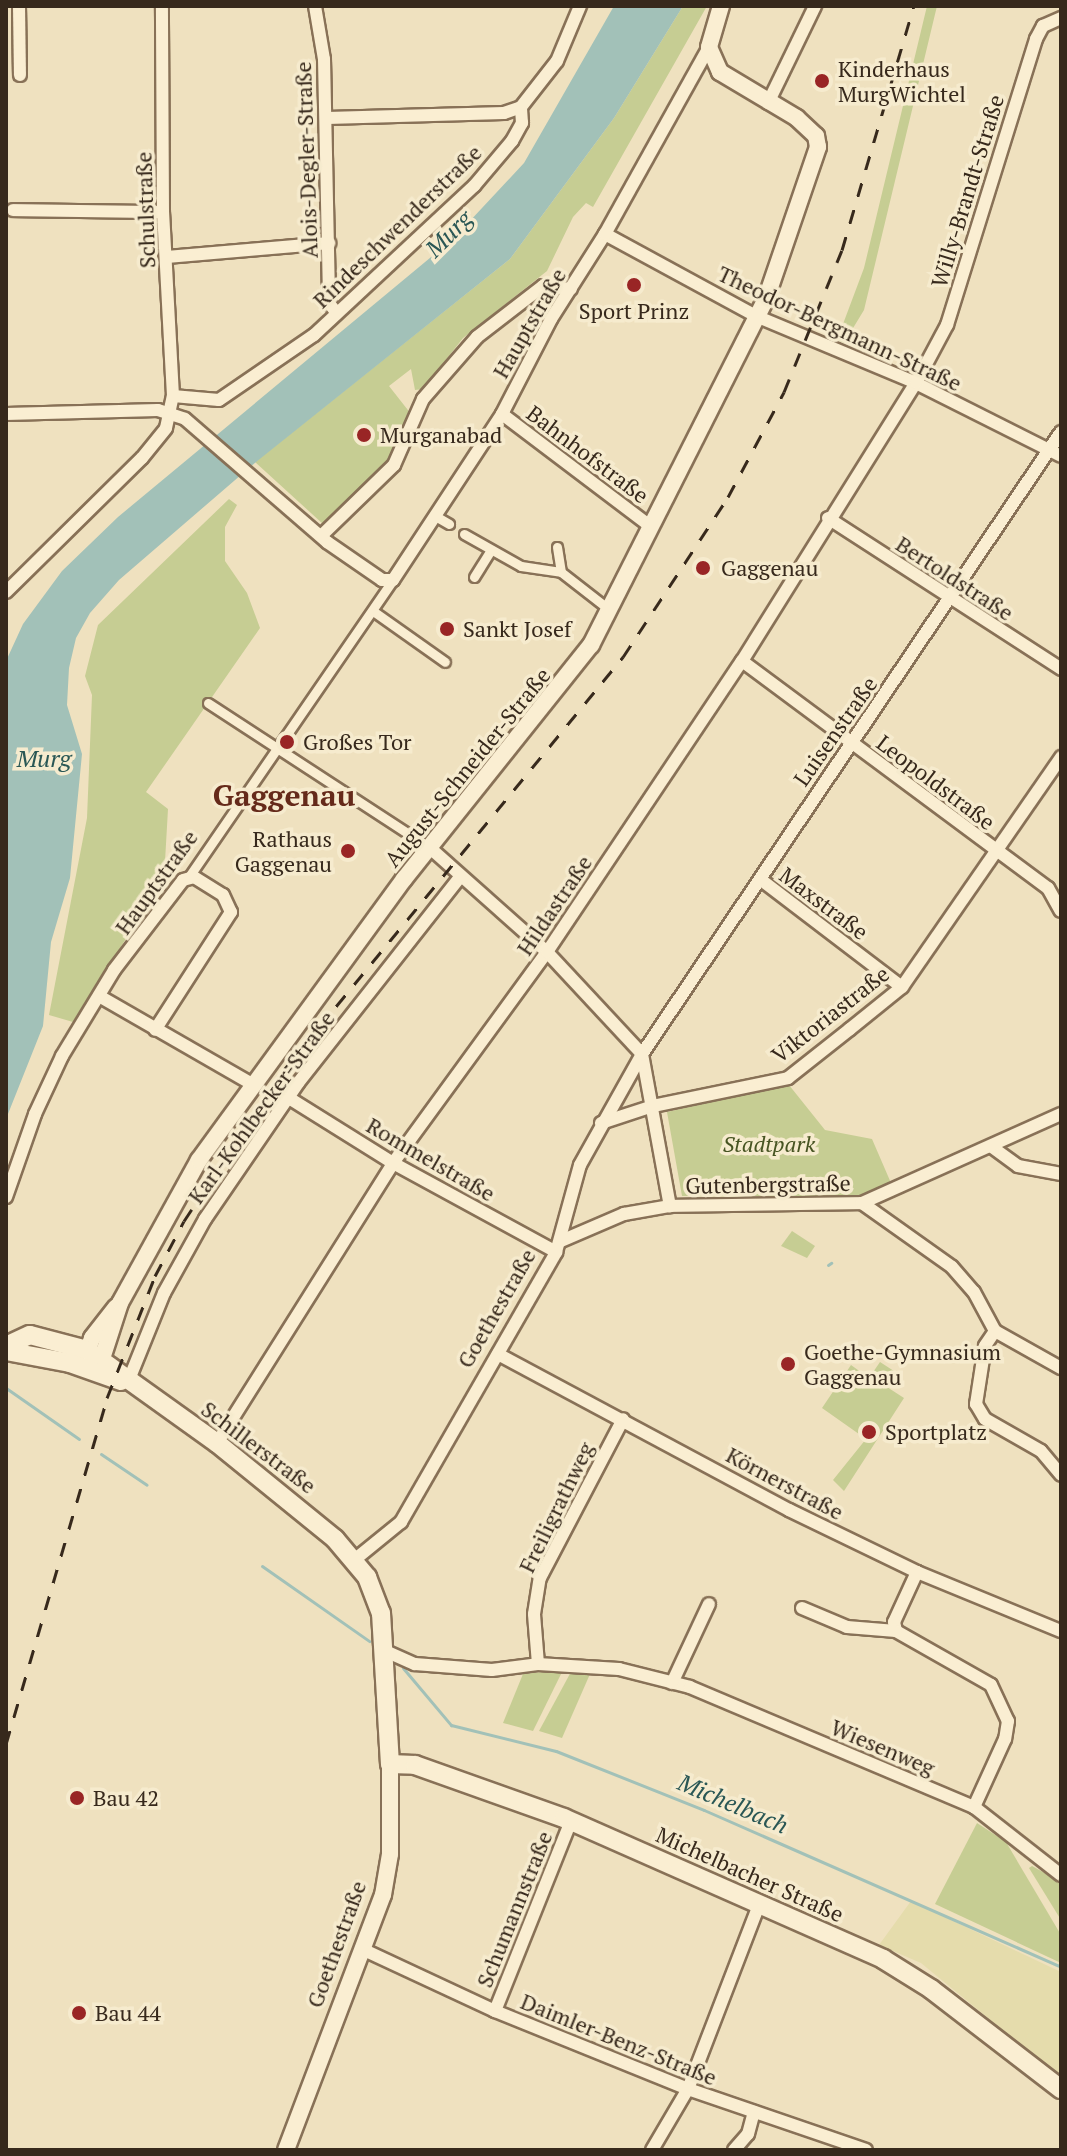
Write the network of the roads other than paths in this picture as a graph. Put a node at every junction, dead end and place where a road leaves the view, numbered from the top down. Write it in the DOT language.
graph roads {
  1 [pos="19,6"];
  2 [pos="162,6"];
  3 [pos="315,6"];
  4 [pos="580,6"];
  5 [pos="721,6"];
  6 [pos="815,6"];
  7 [pos="1061,18"];
  8 [pos="709,47"];
  9 [pos="20,75"];
  10 [pos="768,103"];
  11 [pos="521,107"];
  12 [pos="327,118"];
  13 [pos="13,210"];
  14 [pos="163,212"];
  15 [pos="605,234"];
  16 [pos="329,243"];
  17 [pos="167,257"];
  18 [pos="571,289"];
  19 [pos="335,311"];
  20 [pos="756,316"];
  21 [pos="916,383"];
  22 [pos="173,396"];
  23 [pos="169,413"];
  24 [pos="6,414"];
  25 [pos="502,414"];
  26 [pos="1061,432"];
  27 [pos="1056,453"];
  28 [pos="828,518"];
  29 [pos="650,526"];
  30 [pos="464,534"];
  31 [pos="321,536"];
  32 [pos="557,547"];
  33 [pos="491,550"];
  34 [pos="561,572"];
  35 [pos="474,577"];
  36 [pos="393,580"];
  37 [pos="6,592"];
  38 [pos="951,601"];
  39 [pos="606,607"];
  40 [pos="373,611"];
  41 [pos="446,660"];
  42 [pos="742,661"];
  43 [pos="1061,669"];
  44 [pos="208,703"];
  45 [pos="850,742"];
  46 [pos="278,748"];
  47 [pos="1061,757"];
  48 [pos="429,847"];
  49 [pos="997,853"];
  50 [pos="461,876"];
  51 [pos="188,878"];
  52 [pos="760,879"];
  53 [pos="1061,911"];
  54 [pos="547,952"];
  55 [pos="902,987"];
  56 [pos="99,996"];
  57 [pos="155,1030"];
  58 [pos="642,1054"];
  59 [pos="252,1084"];
  60 [pos="289,1098"];
  61 [pos="653,1106"];
  62 [pos="1061,1114"];
  63 [pos="601,1123"];
  64 [pos="992,1147"];
  65 [pos="393,1163"];
  66 [pos="1061,1174"];
  67 [pos="6,1197"];
  68 [pos="862,1203"];
  69 [pos="670,1206"];
  70 [pos="558,1246"];
  71 [pos="995,1331"];
  72 [pos="6,1348"];
  73 [pos="498,1354"];
  74 [pos="92,1362"];
  75 [pos="1061,1368"];
  76 [pos="128,1382"];
  77 [pos="623,1419"];
  78 [pos="217,1443"];
  79 [pos="1061,1475"];
  80 [pos="353,1561"];
  81 [pos="917,1572"];
  82 [pos="709,1604"];
  83 [pos="802,1608"];
  84 [pos="1059,1626"];
  85 [pos="896,1631"];
  86 [pos="383,1650"];
  87 [pos="538,1664"];
  88 [pos="672,1683"];
  89 [pos="390,1764"];
  90 [pos="974,1807"];
  91 [pos="571,1821"];
  92 [pos="1061,1875"];
  93 [pos="759,1905"];
  94 [pos="362,1949"];
  95 [pos="495,2011"];
  96 [pos="688,2089"];
  97 [pos="1061,2089"];
  98 [pos="754,2112"];
  99 [pos="286,2150"];
  100 [pos="652,2150"];
  101 [pos="734,2150"];
  102 [pos="866,2150"];
  1 -- 9 [label="street"];
  2 -- 14 [label="street, Schulstraße"];
  3 -- 12 [label="street, Alois-Degler-Straße"];
  4 -- 11 [label="street, Rindeschwenderstraße"];
  5 -- 8 [label="street"];
  6 -- 10 [label="street"];
  7 -- 21 [label="street, Willy-Brandt-Straße"];
  8 -- 10 [label="street, August-Schneider-Straße"];
  8 -- 15 [label="street, Hauptstraße"];
  10 -- 20 [label="street, August-Schneider-Straße"];
  11 -- 12 [label="street"];
  11 -- 19 [label="street, Rindeschwenderstraße"];
  12 -- 16 [label="street, Alois-Degler-Straße"];
  13 -- 14 [label="street"];
  14 -- 17 [label="street, Schulstraße"];
  15 -- 18 [label="street, Hauptstraße"];
  15 -- 20 [label="street, Theodor-Bergmann-Straße"];
  16 -- 17 [label="street"];
  16 -- 19 [label="street, Alois-Degler-Straße"];
  17 -- 22 [label="street, Schulstraße"];
  18 -- 25 [label="street, Hauptstraße"];
  18 -- 31 [label="street"];
  19 -- 22 [label="street, Rindeschwenderstraße"];
  20 -- 21 [label="street, Theodor-Bergmann-Straße"];
  20 -- 29 [label="street, August-Schneider-Straße"];
  21 -- 27 [label="street, Theodor-Bergmann-Straße"];
  21 -- 28 [label="street, Hildastraße"];
  22 -- 23 [label="street, Schulstraße"];
  23 -- 24 [label="street"];
  23 -- 31 [label="street"];
  23 -- 37 [label="street, Schulstraße"];
  25 -- 29 [label="street, Bahnhofstraße"];
  25 -- 36 [label="street, Hauptstraße"];
  26 -- 27 [label="street, Luisenstraße"];
  27 -- 38 [label="street, Luisenstraße"];
  28 -- 38 [label="street, Bertoldstraße"];
  28 -- 42 [label="street, Hildastraße"];
  29 -- 39 [label="street, August-Schneider-Straße"];
  30 -- 33 [label="street"];
  31 -- 36 [label="street"];
  32 -- 34 [label="street"];
  33 -- 34 [label="street"];
  33 -- 35 [label="street"];
  34 -- 39 [label="street"];
  36 -- 40 [label="street, Hauptstraße"];
  38 -- 43 [label="street, Bertoldstraße"];
  38 -- 45 [label="street, Luisenstraße"];
  39 -- 48 [label="street, August-Schneider-Straße"];
  40 -- 41 [label="street"];
  40 -- 46 [label="street, Hauptstraße"];
  42 -- 45 [label="street, Leopoldstraße"];
  42 -- 54 [label="street, Hildastraße"];
  44 -- 46 [label="street"];
  45 -- 49 [label="street, Leopoldstraße"];
  45 -- 52 [label="street, Luisenstraße"];
  46 -- 48 [label="street"];
  46 -- 51 [label="street, Hauptstraße"];
  47 -- 49 [label="street, Viktoriastraße"];
  48 -- 50 [label="street"];
  48 -- 59 [label="street, August-Schneider-Straße"];
  49 -- 53 [label="street, Leopoldstraße"];
  49 -- 55 [label="street, Viktoriastraße"];
  50 -- 54 [label="street"];
  50 -- 60 [label="street, Karl-Kohlbecker-Straße"];
  51 -- 56 [label="street, Hauptstraße"];
  51 -- 57 [label="street"];
  52 -- 55 [label="street, Maxstraße"];
  52 -- 58 [label="street, Luisenstraße"];
  54 -- 58 [label="street"];
  54 -- 65 [label="street, Hildastraße"];
  55 -- 61 [label="street, Viktoriastraße"];
  56 -- 57 [label="street"];
  56 -- 67 [label="street, Hauptstraße"];
  57 -- 59 [label="street"];
  58 -- 61 [label="street"];
  58 -- 63 [label="street, Goethestraße"];
  59 -- 74 [label="street, August-Schneider-Straße"];
  60 -- 65 [label="street, Rommelstraße"];
  60 -- 76 [label="street, Karl-Kohlbecker-Straße"];
  61 -- 63 [label="street, Viktoriastraße"];
  61 -- 69 [label="street"];
  62 -- 64 [label="street, Gutenbergstraße"];
  63 -- 70 [label="street, Goethestraße"];
  64 -- 66 [label="street"];
  64 -- 68 [label="street, Gutenbergstraße"];
  65 -- 70 [label="street, Rommelstraße"];
  65 -- 78 [label="street, Hildastraße"];
  68 -- 69 [label="street, Gutenbergstraße"];
  68 -- 71 [label="street"];
  69 -- 70 [label="street, Gutenbergstraße"];
  70 -- 73 [label="street, Goethestraße"];
  71 -- 75 [label="street"];
  71 -- 79 [label="street"];
  72 -- 74 [label="main road, Schillerstraße"];
  73 -- 77 [label="street, Körnerstraße"];
  73 -- 80 [label="street, Goethestraße"];
  74 -- 76 [label="main road, Schillerstraße"];
  76 -- 78 [label="main road, Schillerstraße"];
  77 -- 81 [label="street, Körnerstraße"];
  77 -- 87 [label="street, Freiligrathweg"];
  78 -- 80 [label="main road, Schillerstraße"];
  80 -- 86 [label="main road, Goethestraße"];
  81 -- 84 [label="street, Körnerstraße"];
  81 -- 85 [label="street"];
  82 -- 88 [label="street"];
  83 -- 85 [label="street"];
  85 -- 90 [label="street"];
  86 -- 87 [label="street, Wiesenweg"];
  86 -- 89 [label="main road, Goethestraße"];
  87 -- 88 [label="street, Wiesenweg"];
  88 -- 90 [label="street, Wiesenweg"];
  89 -- 91 [label="main road, Michelbacher Straße"];
  89 -- 94 [label="street, Goethestraße"];
  90 -- 92 [label="street, Wiesenweg"];
  91 -- 93 [label="main road, Michelbacher Straße"];
  91 -- 95 [label="street, Schumannstraße"];
  93 -- 96 [label="street"];
  93 -- 97 [label="main road, Michelbacher Straße"];
  94 -- 95 [label="street, Daimler-Benz-Straße"];
  94 -- 99 [label="street, Goethestraße"];
  95 -- 96 [label="street, Daimler-Benz-Straße"];
  96 -- 98 [label="street, Daimler-Benz-Straße"];
  96 -- 100 [label="street"];
  98 -- 101 [label="street"];
  98 -- 102 [label="street, Daimler-Benz-Straße"];
}
